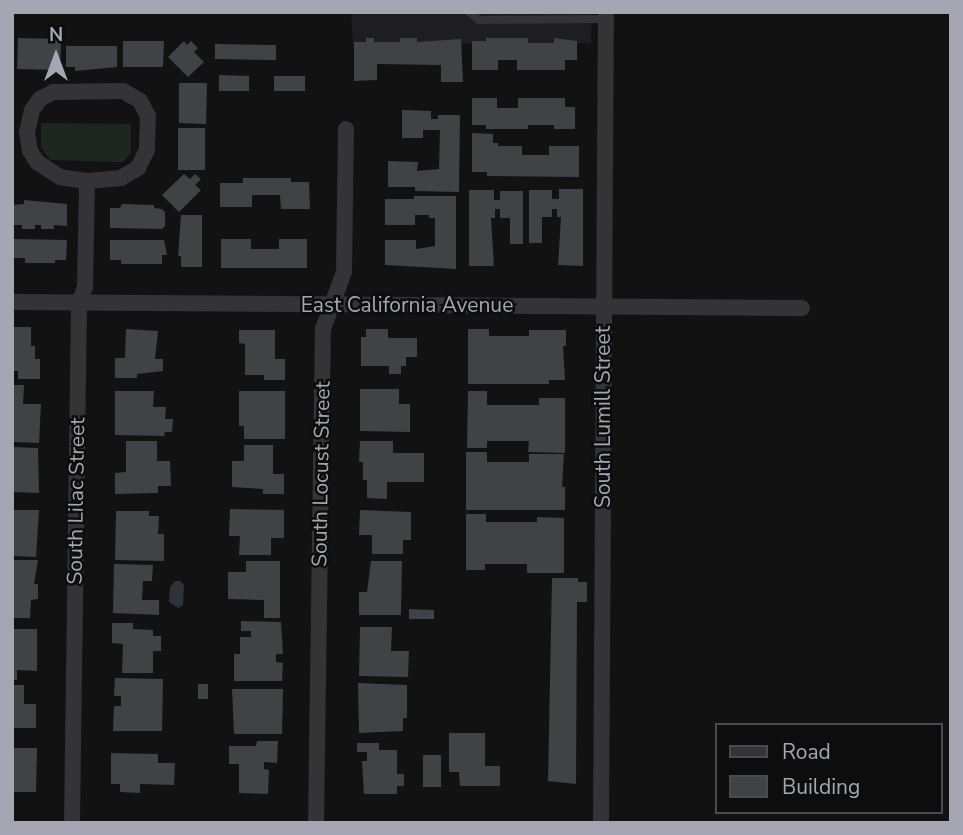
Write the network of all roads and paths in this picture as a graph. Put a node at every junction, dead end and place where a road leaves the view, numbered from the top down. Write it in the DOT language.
graph roads {
  1 [pos="469,12"];
  2 [pos="561,15"];
  3 [pos="606,16"];
  4 [pos="346,129"];
  5 [pos="86,181"];
  6 [pos="12,302"];
  7 [pos="79,303"];
  8 [pos="334,305"];
  9 [pos="603,305"];
  10 [pos="802,308"];
  11 [pos="72,823"];
  12 [pos="316,823"];
  13 [pos="601,823"];
  1 -- 2 [label="lane"];
  2 -- 3 [label="lane"];
  3 -- 9 [label="street, South Lumill Street"];
  4 -- 8 [label="street, South Locust Street"];
  5 -- 5 [label="street"];
  5 -- 7 [label="street, South Lilac Street"];
  6 -- 7 [label="street, East California Avenue"];
  7 -- 8 [label="street, East California Avenue"];
  7 -- 11 [label="street, South Lilac Street"];
  8 -- 9 [label="street, East California Avenue"];
  8 -- 12 [label="street, South Locust Street"];
  9 -- 10 [label="street, East California Avenue"];
  9 -- 13 [label="street, South Lumill Street"];
}
